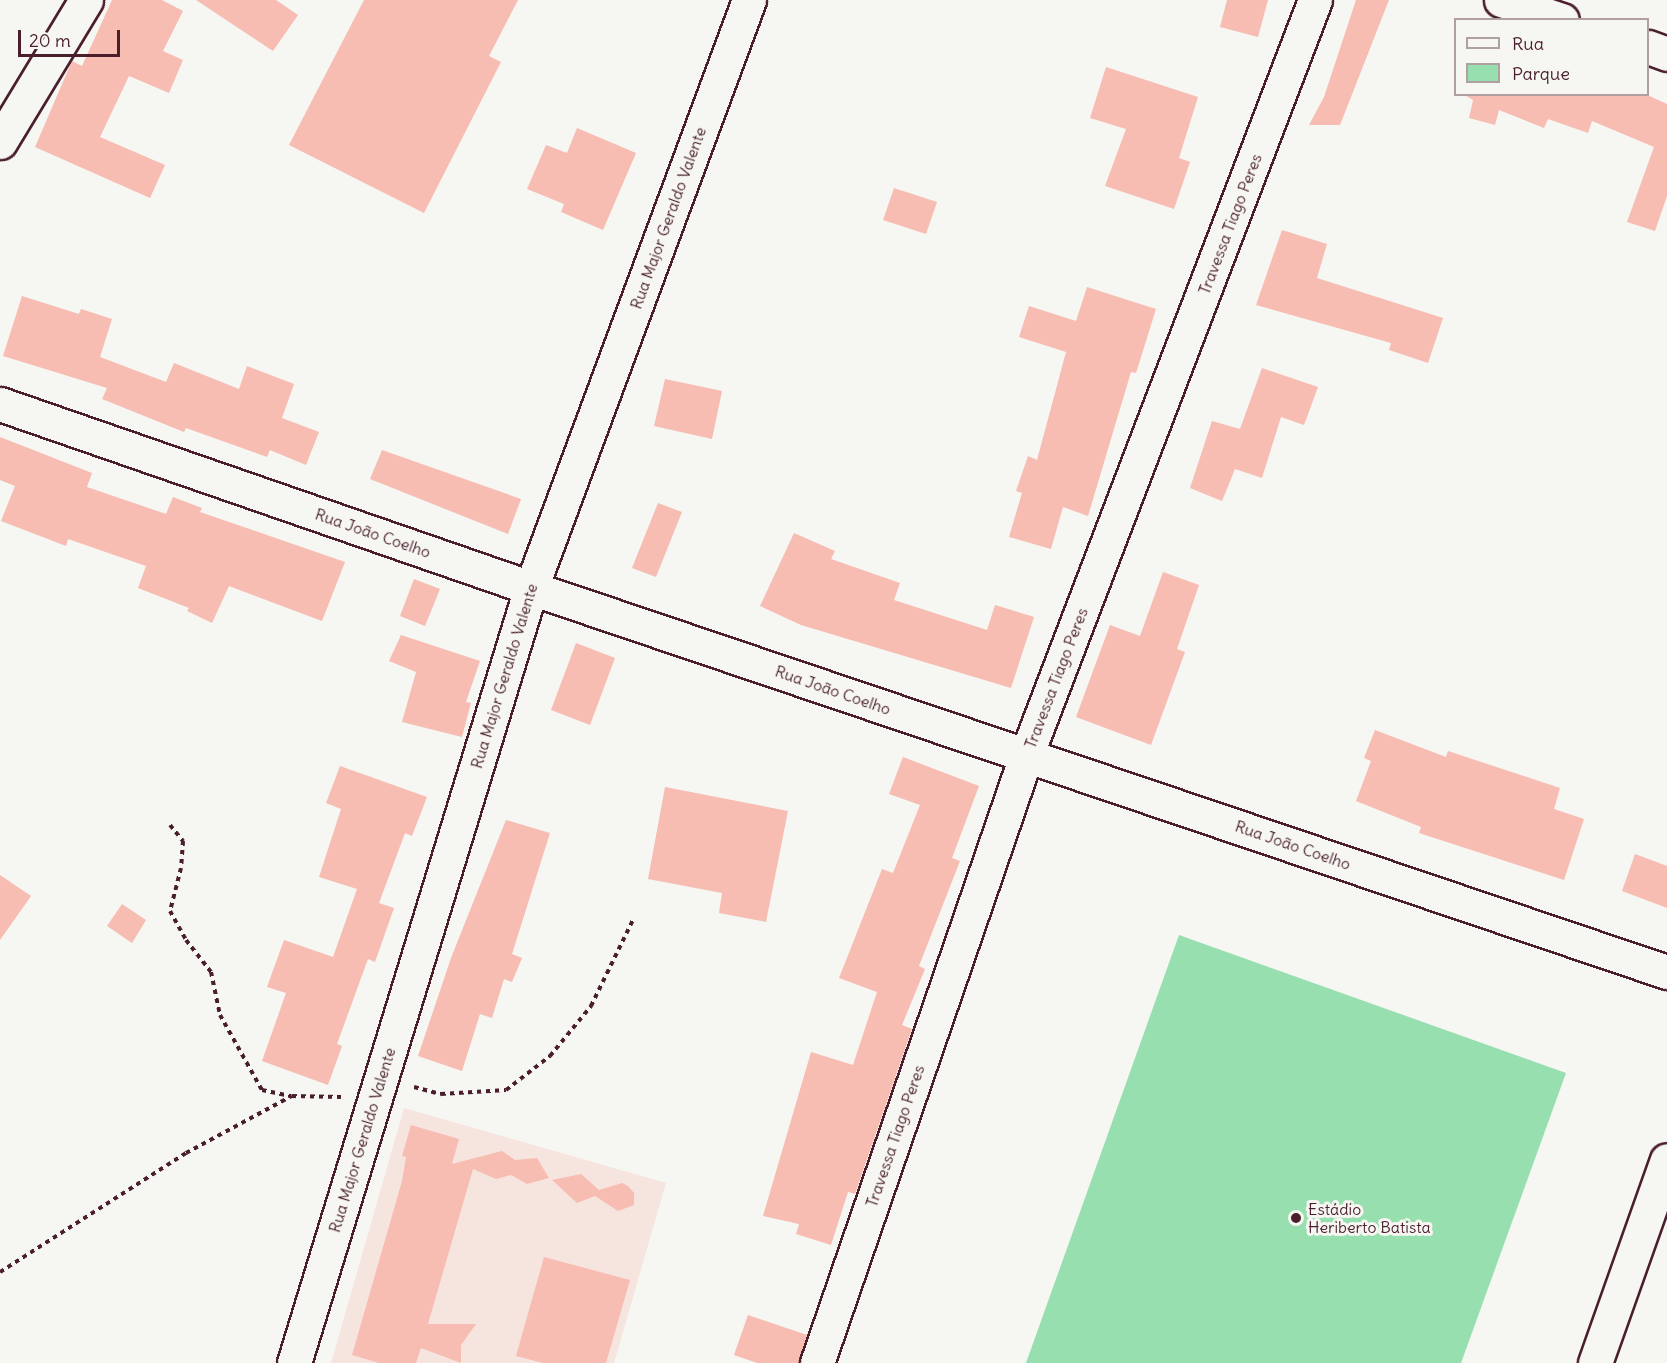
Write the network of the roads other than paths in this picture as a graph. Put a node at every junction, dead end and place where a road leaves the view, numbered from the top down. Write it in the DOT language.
graph roads {
  1 [pos="86,0"];
  2 [pos="749,0"];
  3 [pos="1316,0"];
  4 [pos="1501,0"];
  5 [pos="1556,18"];
  6 [pos="1649,48"];
  7 [pos="1667,54"];
  8 [pos="0,142"];
  9 [pos="0,404"];
  10 [pos="531,588"];
  11 [pos="1026,756"];
  12 [pos="1667,972"];
  13 [pos="1667,1160"];
  14 [pos="294,1363"];
  15 [pos="817,1363"];
  16 [pos="1595,1363"];
  1 -- 8 [label="street"];
  2 -- 10 [label="street, Rua Major Geraldo Valente"];
  3 -- 11 [label="street, Travessa Tiago Peres"];
  4 -- 5 [label="street"];
  6 -- 7 [label="street"];
  9 -- 10 [label="street, Rua João Coelho"];
  10 -- 11 [label="street, Rua João Coelho"];
  10 -- 14 [label="street, Rua Major Geraldo Valente"];
  11 -- 12 [label="street, Rua João Coelho"];
  11 -- 15 [label="street, Travessa Tiago Peres"];
  13 -- 16 [label="street"];
}
